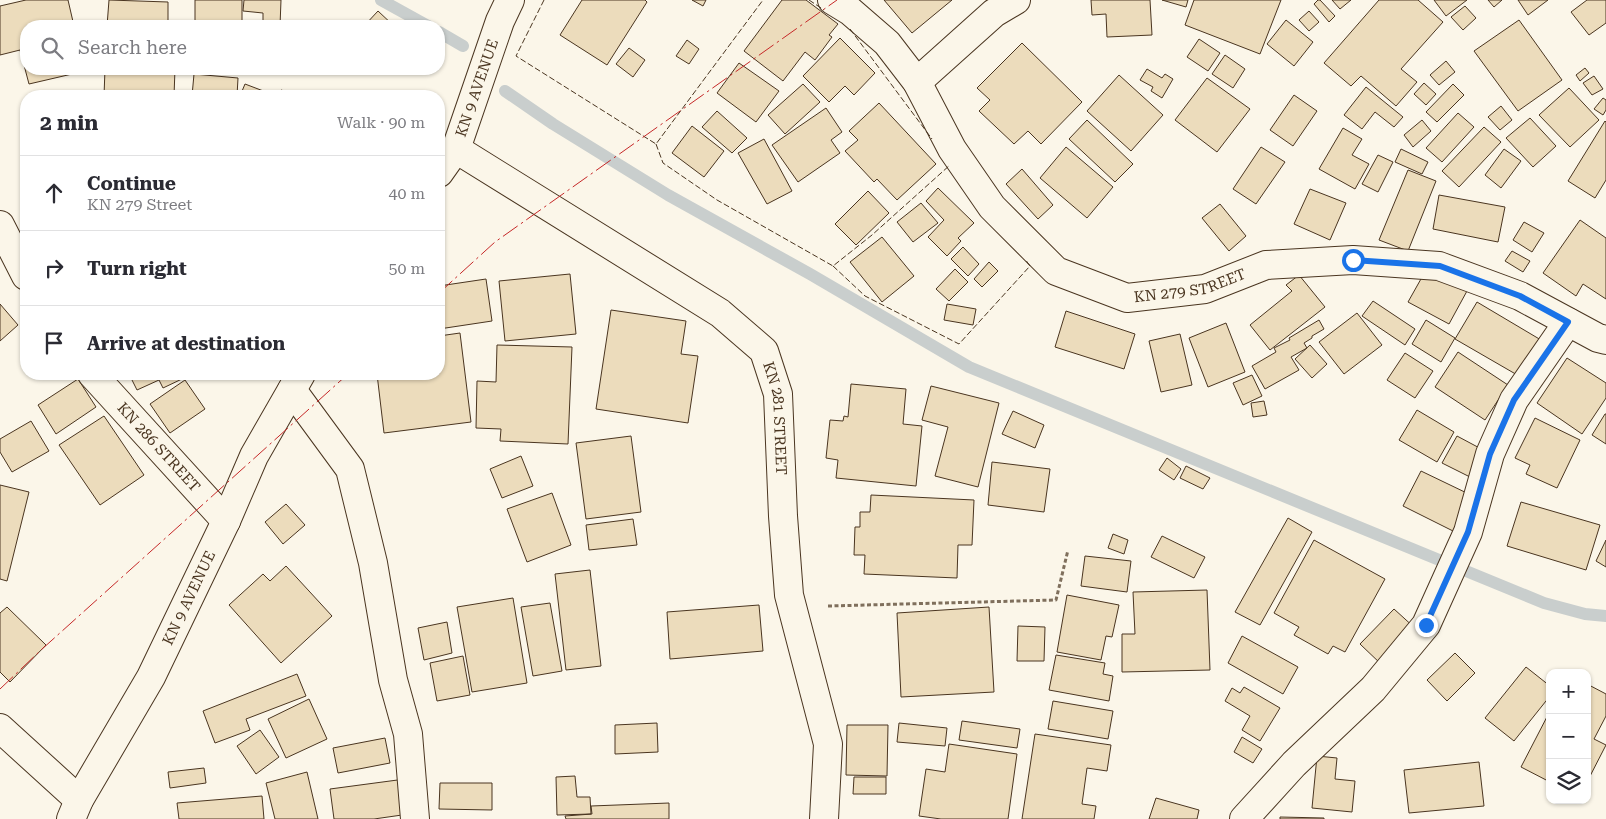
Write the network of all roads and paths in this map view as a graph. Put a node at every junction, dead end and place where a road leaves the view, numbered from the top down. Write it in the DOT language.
graph roads {
  1 [pos="510,0"];
  2 [pos="832,0"];
  3 [pos="1016,0"];
  4 [pos="917,82"];
  5 [pos="456,149"];
  6 [pos="445,165"];
  7 [pos="0,224"];
  8 [pos="20,264"];
  9 [pos="1568,322"];
  10 [pos="1606,340"];
  11 [pos="98,380"];
  12 [pos="296,382"];
  13 [pos="226,520"];
  14 [pos="1068,550"];
  15 [pos="792,608"];
  16 [pos="0,728"];
  17 [pos="75,810"];
  18 [pos="415,819"];
  19 [pos="824,819"];
  20 [pos="1244,819"];
  1 -- 5 [label="street, KN 9 AVENUE"];
  2 -- 4 [label="street, KN 279 STREET"];
  3 -- 4 [label="street"];
  4 -- 9 [label="street, KN 279 STREET"];
  5 -- 6 [label="street, KN 9 AVENUE"];
  5 -- 15 [label="street, KN 281 STREET"];
  7 -- 8 [label="street"];
  9 -- 10 [label="street, KN 279 STREET"];
  9 -- 20 [label="street"];
  11 -- 13 [label="street, KN 286 STREET"];
  12 -- 13 [label="street, KN 9 AVENUE"];
  12 -- 18 [label="street"];
  13 -- 17 [label="street, KN 9 AVENUE"];
  14 -- 15 [label="path"];
  15 -- 19 [label="street, KN 281 STREET"];
  16 -- 17 [label="street"];
}
